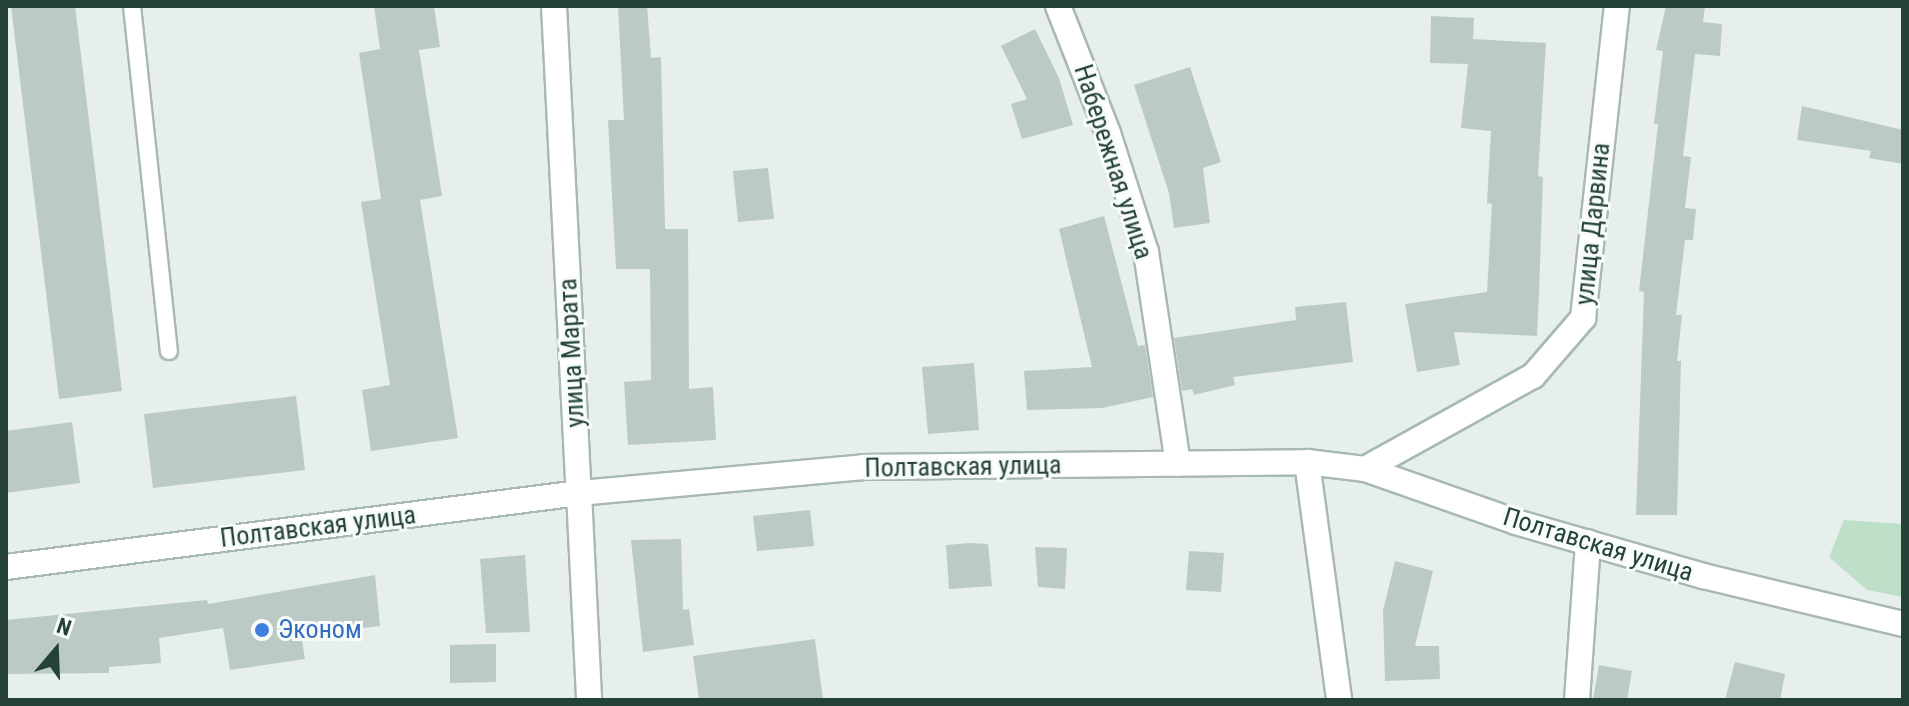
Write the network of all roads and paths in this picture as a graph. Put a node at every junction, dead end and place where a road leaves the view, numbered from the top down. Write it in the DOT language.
graph roads {
  1 [pos="132,6"];
  2 [pos="554,6"];
  3 [pos="1058,6"];
  4 [pos="1617,6"];
  5 [pos="169,351"];
  6 [pos="1307,462"];
  7 [pos="1178,464"];
  8 [pos="1365,469"];
  9 [pos="579,493"];
  10 [pos="1588,542"];
  11 [pos="6,567"];
  12 [pos="1903,624"];
  13 [pos="589,700"];
  14 [pos="1339,700"];
  15 [pos="1577,700"];
  1 -- 5 [label="lane"];
  2 -- 9 [label="street, улица Марата"];
  3 -- 7 [label="street, Набережная улица"];
  4 -- 8 [label="street, улица Дарвина"];
  6 -- 7 [label="street, Полтавская улица"];
  6 -- 8 [label="street, Полтавская улица"];
  6 -- 14 [label="street"];
  7 -- 9 [label="street, Полтавская улица"];
  8 -- 10 [label="street, Полтавская улица"];
  9 -- 11 [label="street, Полтавская улица"];
  9 -- 13 [label="street, улица Марата"];
  10 -- 12 [label="street, Полтавская улица"];
  10 -- 15 [label="street"];
}
